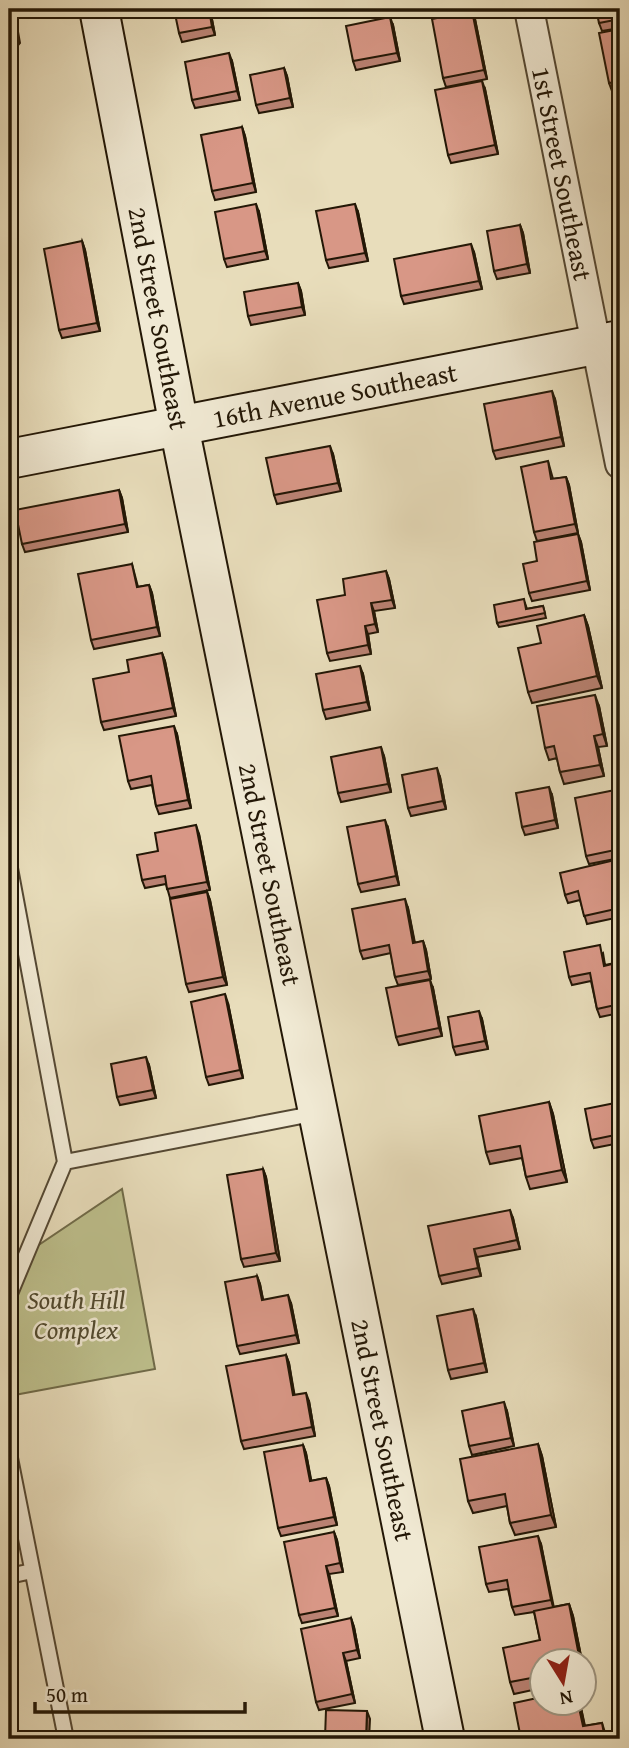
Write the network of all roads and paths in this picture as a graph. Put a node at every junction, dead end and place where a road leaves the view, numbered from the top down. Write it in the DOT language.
graph roads {
  1 [pos="99,9"];
  2 [pos="529,9"];
  3 [pos="609,343"];
  4 [pos="179,426"];
  5 [pos="9,459"];
  6 [pos="620,464"];
  7 [pos="9,863"];
  8 [pos="318,1112"];
  9 [pos="65,1161"];
  10 [pos="9,1296"];
  11 [pos="9,1453"];
  12 [pos="32,1572"];
  13 [pos="9,1576"];
  14 [pos="66,1739"];
  15 [pos="445,1739"];
  1 -- 4 [label="street, 2nd Street Southeast"];
  2 -- 3 [label="street, 1st Street Southeast"];
  3 -- 4 [label="street, 16th Avenue Southeast"];
  3 -- 6 [label="street, 1st Street Southeast"];
  4 -- 5 [label="street, 16th Avenue Southeast"];
  4 -- 8 [label="street, 2nd Street Southeast"];
  7 -- 9 [label="lane"];
  8 -- 9 [label="lane"];
  8 -- 15 [label="street, 2nd Street Southeast"];
  9 -- 10 [label="lane"];
  11 -- 12 [label="lane"];
  12 -- 13 [label="lane"];
  12 -- 14 [label="lane"];
}
